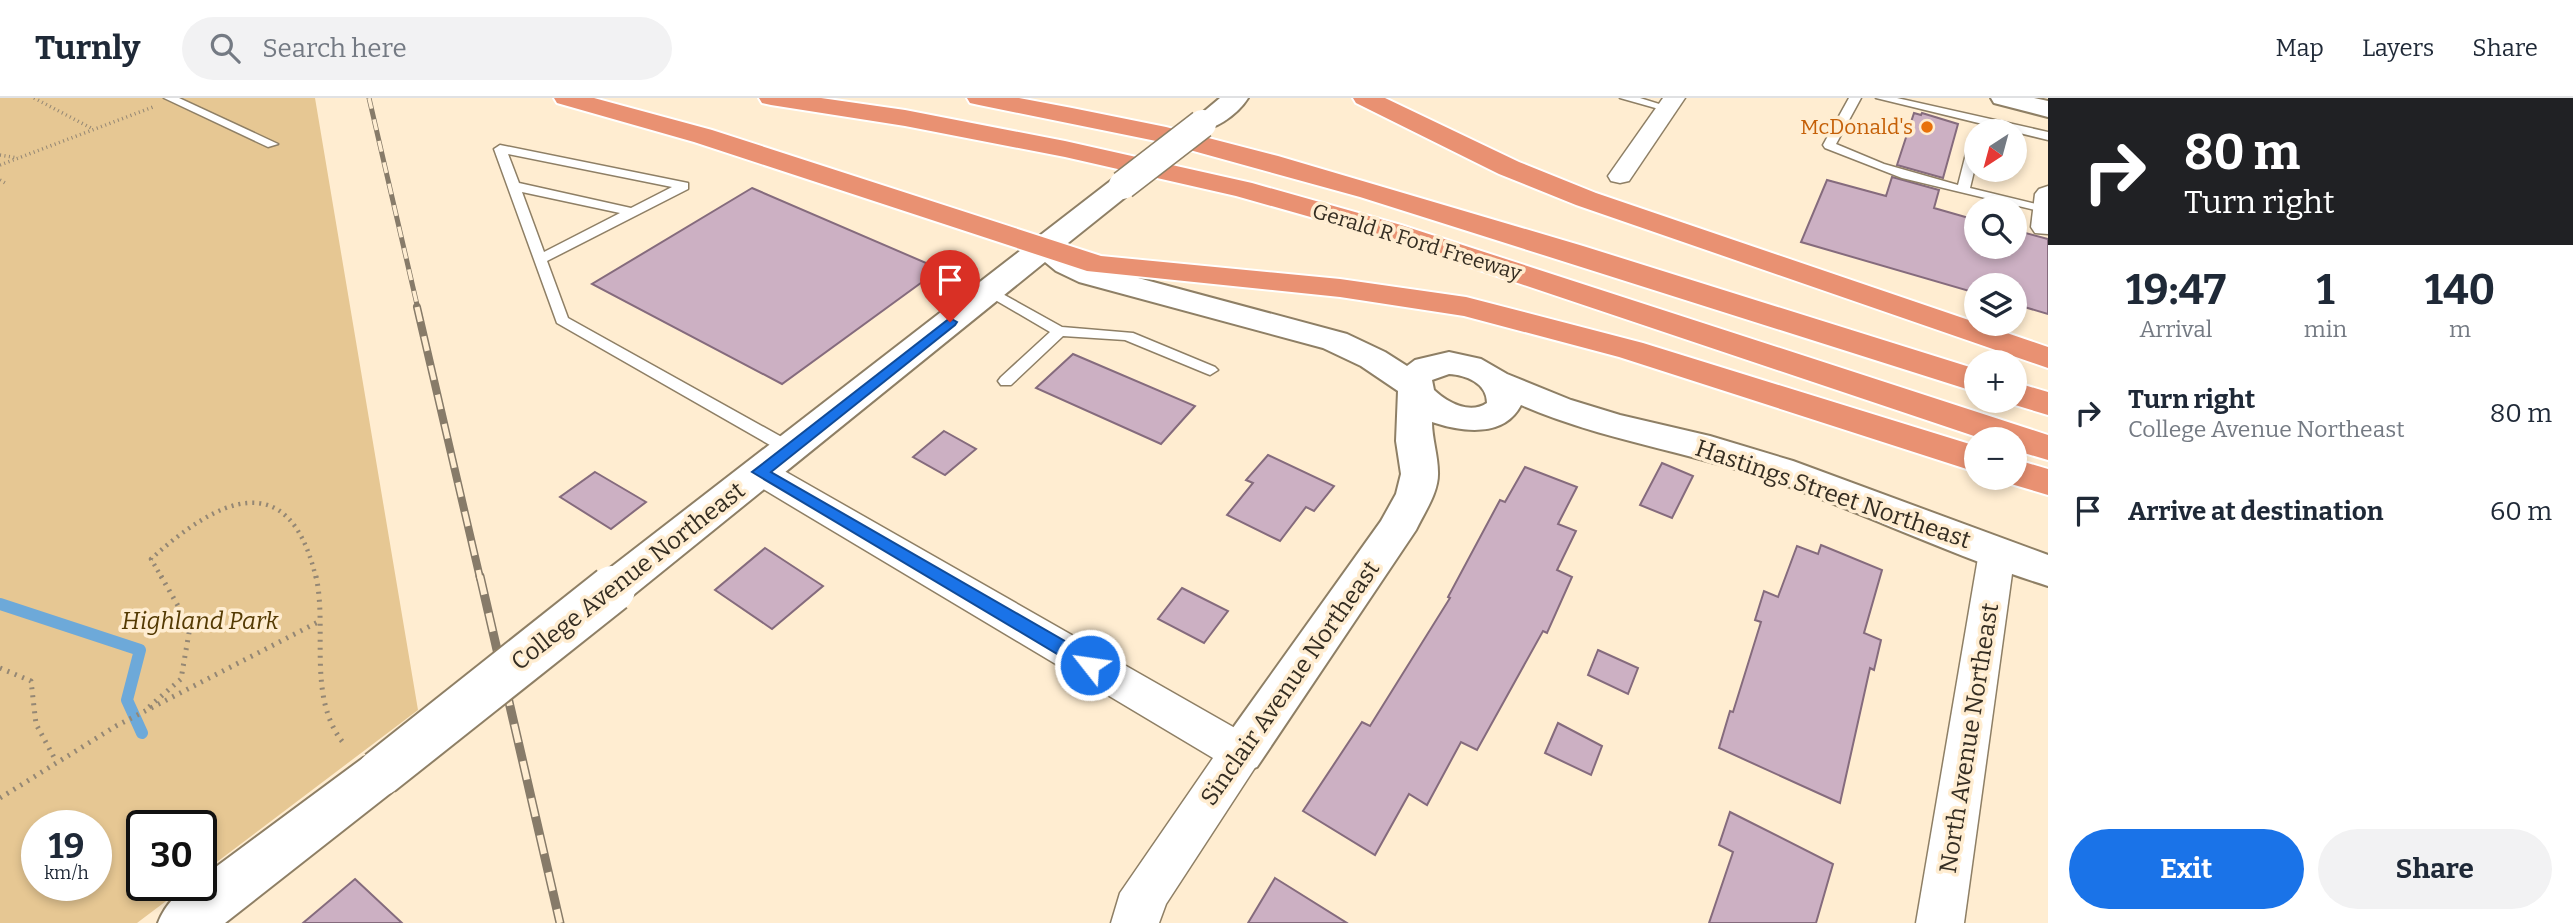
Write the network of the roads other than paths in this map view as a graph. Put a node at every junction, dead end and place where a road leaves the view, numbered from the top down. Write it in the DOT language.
graph roads {
  1 [pos="566,98"];
  2 [pos="771,98"];
  3 [pos="979,98"];
  4 [pos="1236,98"];
  5 [pos="1365,98"];
  6 [pos="1626,98"];
  7 [pos="1855,98"];
  8 [pos="1882,98"];
  9 [pos="2003,98"];
  10 [pos="172,99"];
  11 [pos="1670,103"];
  12 [pos="2048,109"];
  13 [pos="1964,122"];
  14 [pos="2027,133"];
  15 [pos="2048,136"];
  16 [pos="272,144"];
  17 [pos="1620,176"];
  18 [pos="1965,182"];
  19 [pos="513,186"];
  20 [pos="1963,188"];
  21 [pos="2046,210"];
  22 [pos="632,212"];
  23 [pos="1045,247"];
  24 [pos="540,259"];
  25 [pos="990,291"];
  26 [pos="1059,331"];
  27 [pos="2048,358"];
  28 [pos="1210,370"];
  29 [pos="1964,377"];
  30 [pos="1006,381"];
  31 [pos="1497,382"];
  32 [pos="1415,389"];
  33 [pos="2027,397"];
  34 [pos="2048,404"];
  35 [pos="1483,418"];
  36 [pos="1614,426"];
  37 [pos="2048,448"];
  38 [pos="790,449"];
  39 [pos="1964,455"];
  40 [pos="760,472"];
  41 [pos="1420,474"];
  42 [pos="2027,475"];
  43 [pos="2048,482"];
  44 [pos="1997,552"];
  45 [pos="2048,571"];
  46 [pos="1241,753"];
  47 [pos="1142,905"];
  48 [pos="184,923"];
  49 [pos="1940,923"];
  1 -- 23 [label="highway"];
  2 -- 37 [label="highway, Gerald R Ford Freeway"];
  3 -- 29 [label="highway, Gerald R Ford Freeway"];
  4 -- 23 [label="street, College Avenue Northeast, bridge"];
  5 -- 27 [label="highway"];
  6 -- 11 [label="lane"];
  7 -- 20 [label="lane"];
  8 -- 13 [label="lane"];
  9 -- 12 [label="street"];
  10 -- 16 [label="lane"];
  11 -- 17 [label="street"];
  14 -- 15 [label="lane"];
  18 -- 20 [label="lane"];
  19 -- 22 [label="lane"];
  19 -- 22 [label="lane"];
  19 -- 24 [label="lane"];
  20 -- 21 [label="lane"];
  22 -- 24 [label="lane"];
  23 -- 25 [label="street, College Avenue Northeast"];
  23 -- 32 [label="street"];
  23 -- 39 [label="highway"];
  24 -- 38 [label="lane"];
  25 -- 26 [label="lane"];
  25 -- 38 [label="street, College Avenue Northeast"];
  26 -- 28 [label="lane"];
  26 -- 30 [label="lane"];
  31 -- 32 [label="street, Hastings Street Northeast"];
  31 -- 35 [label="street"];
  31 -- 36 [label="street, Hastings Street Northeast"];
  32 -- 35 [label="street, Hastings Street Northeast"];
  32 -- 41 [label="street, Sinclair Avenue Northeast"];
  33 -- 34 [label="highway"];
  35 -- 36 [label="street, Hastings Street Northeast"];
  35 -- 41 [label="street, Sinclair Avenue Northeast"];
  36 -- 44 [label="street, Hastings Street Northeast"];
  38 -- 40 [label="street, College Avenue Northeast"];
  40 -- 46 [label="street"];
  40 -- 48 [label="street, College Avenue Northeast, bridge"];
  41 -- 46 [label="street, Sinclair Avenue Northeast"];
  42 -- 43 [label="highway"];
  44 -- 45 [label="street, Hastings Street Northeast"];
  44 -- 49 [label="street, North Avenue Northeast"];
  46 -- 47 [label="street, Sinclair Avenue Northeast"];
}
